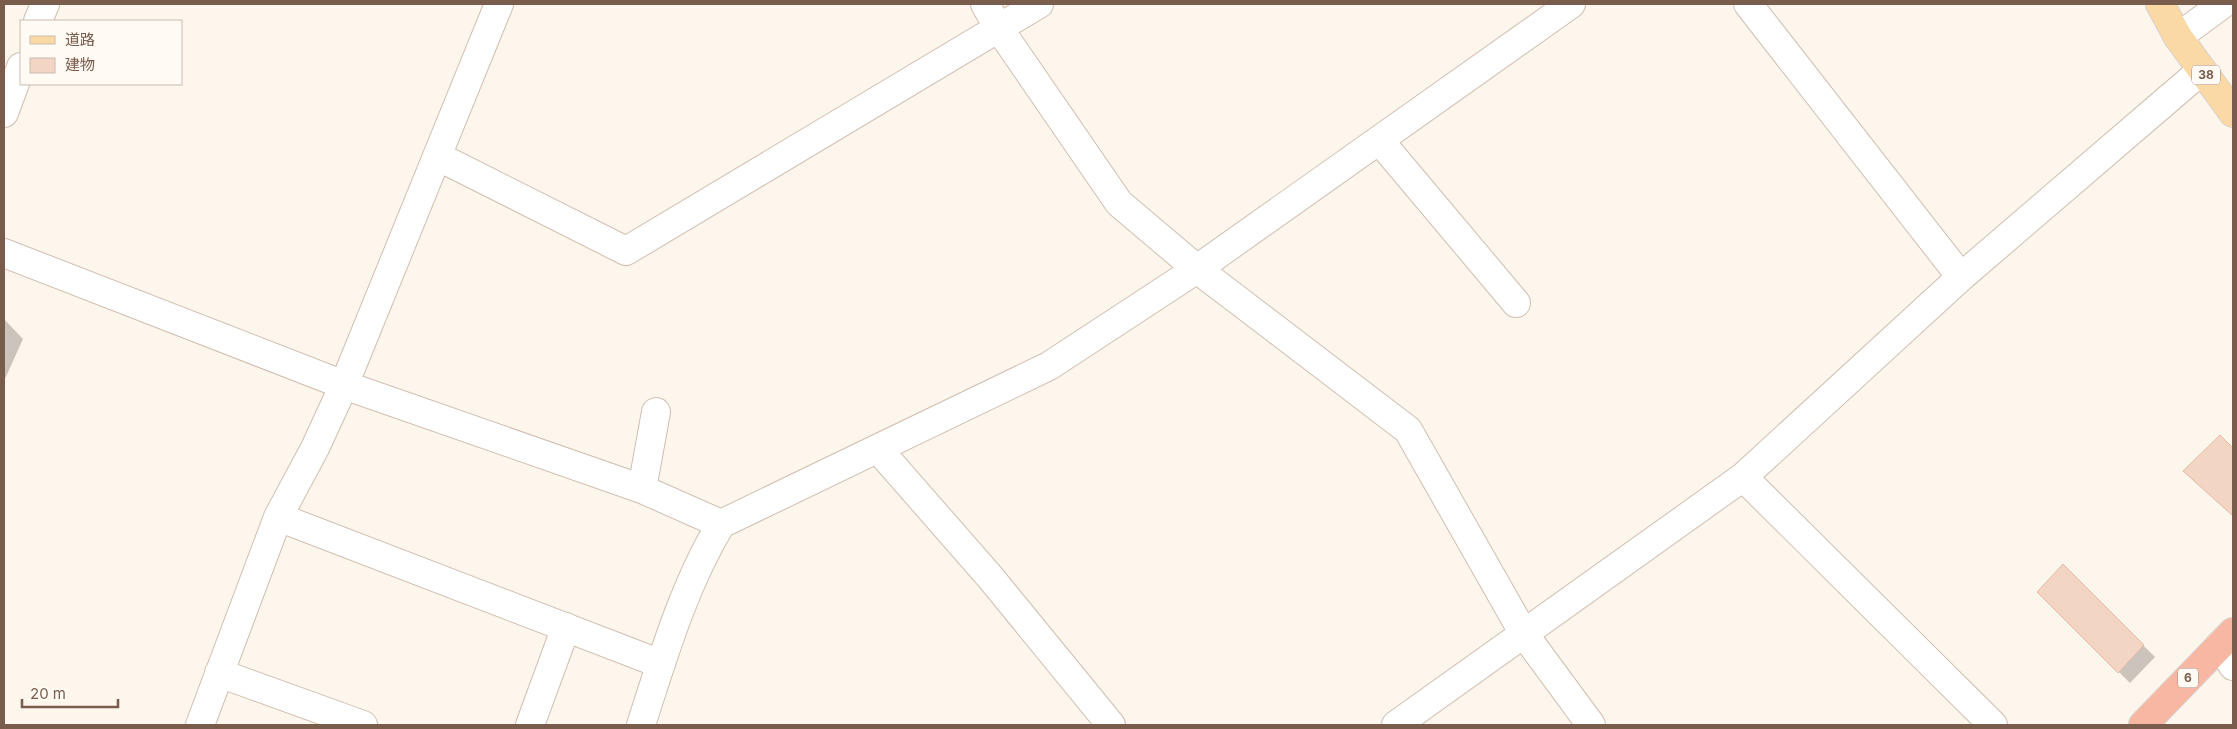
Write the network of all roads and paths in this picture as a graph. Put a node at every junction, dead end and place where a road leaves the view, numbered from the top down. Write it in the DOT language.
graph roads {
  1 [pos="45,4"];
  2 [pos="499,4"];
  3 [pos="1039,4"];
  4 [pos="1571,4"];
  5 [pos="1748,4"];
  6 [pos="2144,4"];
  7 [pos="2160,4"];
  8 [pos="2223,4"];
  9 [pos="992,15"];
  10 [pos="38,20"];
  11 [pos="2178,37"];
  12 [pos="20,70"];
  13 [pos="2202,70"];
  14 [pos="4,113"];
  15 [pos="2233,113"];
  16 [pos="1379,140"];
  17 [pos="436,156"];
  18 [pos="4,253"];
  19 [pos="1197,269"];
  20 [pos="1961,278"];
  21 [pos="1516,303"];
  22 [pos="344,385"];
  23 [pos="656,412"];
  24 [pos="878,449"];
  25 [pos="1743,477"];
  26 [pos="642,489"];
  27 [pos="278,516"];
  28 [pos="721,524"];
  29 [pos="566,627"];
  30 [pos="1524,634"];
  31 [pos="2229,648"];
  32 [pos="661,664"];
  33 [pos="219,672"];
  34 [pos="200,725"];
  35 [pos="363,725"];
  36 [pos="530,725"];
  37 [pos="641,725"];
  38 [pos="1111,725"];
  39 [pos="1396,725"];
  40 [pos="1591,725"];
  41 [pos="1994,725"];
  42 [pos="2143,725"];
  1 -- 10 [label="street"];
  2 -- 17 [label="street"];
  3 -- 9 [label="street"];
  4 -- 16 [label="street"];
  5 -- 20 [label="street"];
  6 -- 11 [label="main road, 38"];
  7 -- 11 [label="main road, 38"];
  8 -- 11 [label="street"];
  9 -- 17 [label="street"];
  9 -- 19 [label="street"];
  11 -- 13 [label="main road, 38"];
  12 -- 14 [label="street"];
  13 -- 15 [label="main road, 38"];
  13 -- 20 [label="street"];
  16 -- 19 [label="street"];
  16 -- 21 [label="street"];
  17 -- 22 [label="street"];
  18 -- 22 [label="street"];
  19 -- 24 [label="street"];
  19 -- 30 [label="street"];
  20 -- 25 [label="street"];
  22 -- 26 [label="street"];
  22 -- 27 [label="street"];
  23 -- 26 [label="street"];
  24 -- 28 [label="street"];
  24 -- 38 [label="street"];
  25 -- 30 [label="street"];
  25 -- 41 [label="street"];
  26 -- 28 [label="street"];
  27 -- 29 [label="street"];
  27 -- 33 [label="street"];
  28 -- 32 [label="street"];
  29 -- 32 [label="street"];
  29 -- 36 [label="street"];
  30 -- 39 [label="street"];
  30 -- 40 [label="street"];
  31 -- 42 [label="highway, 6"];
  32 -- 37 [label="street"];
  33 -- 34 [label="street"];
  33 -- 35 [label="street"];
}
